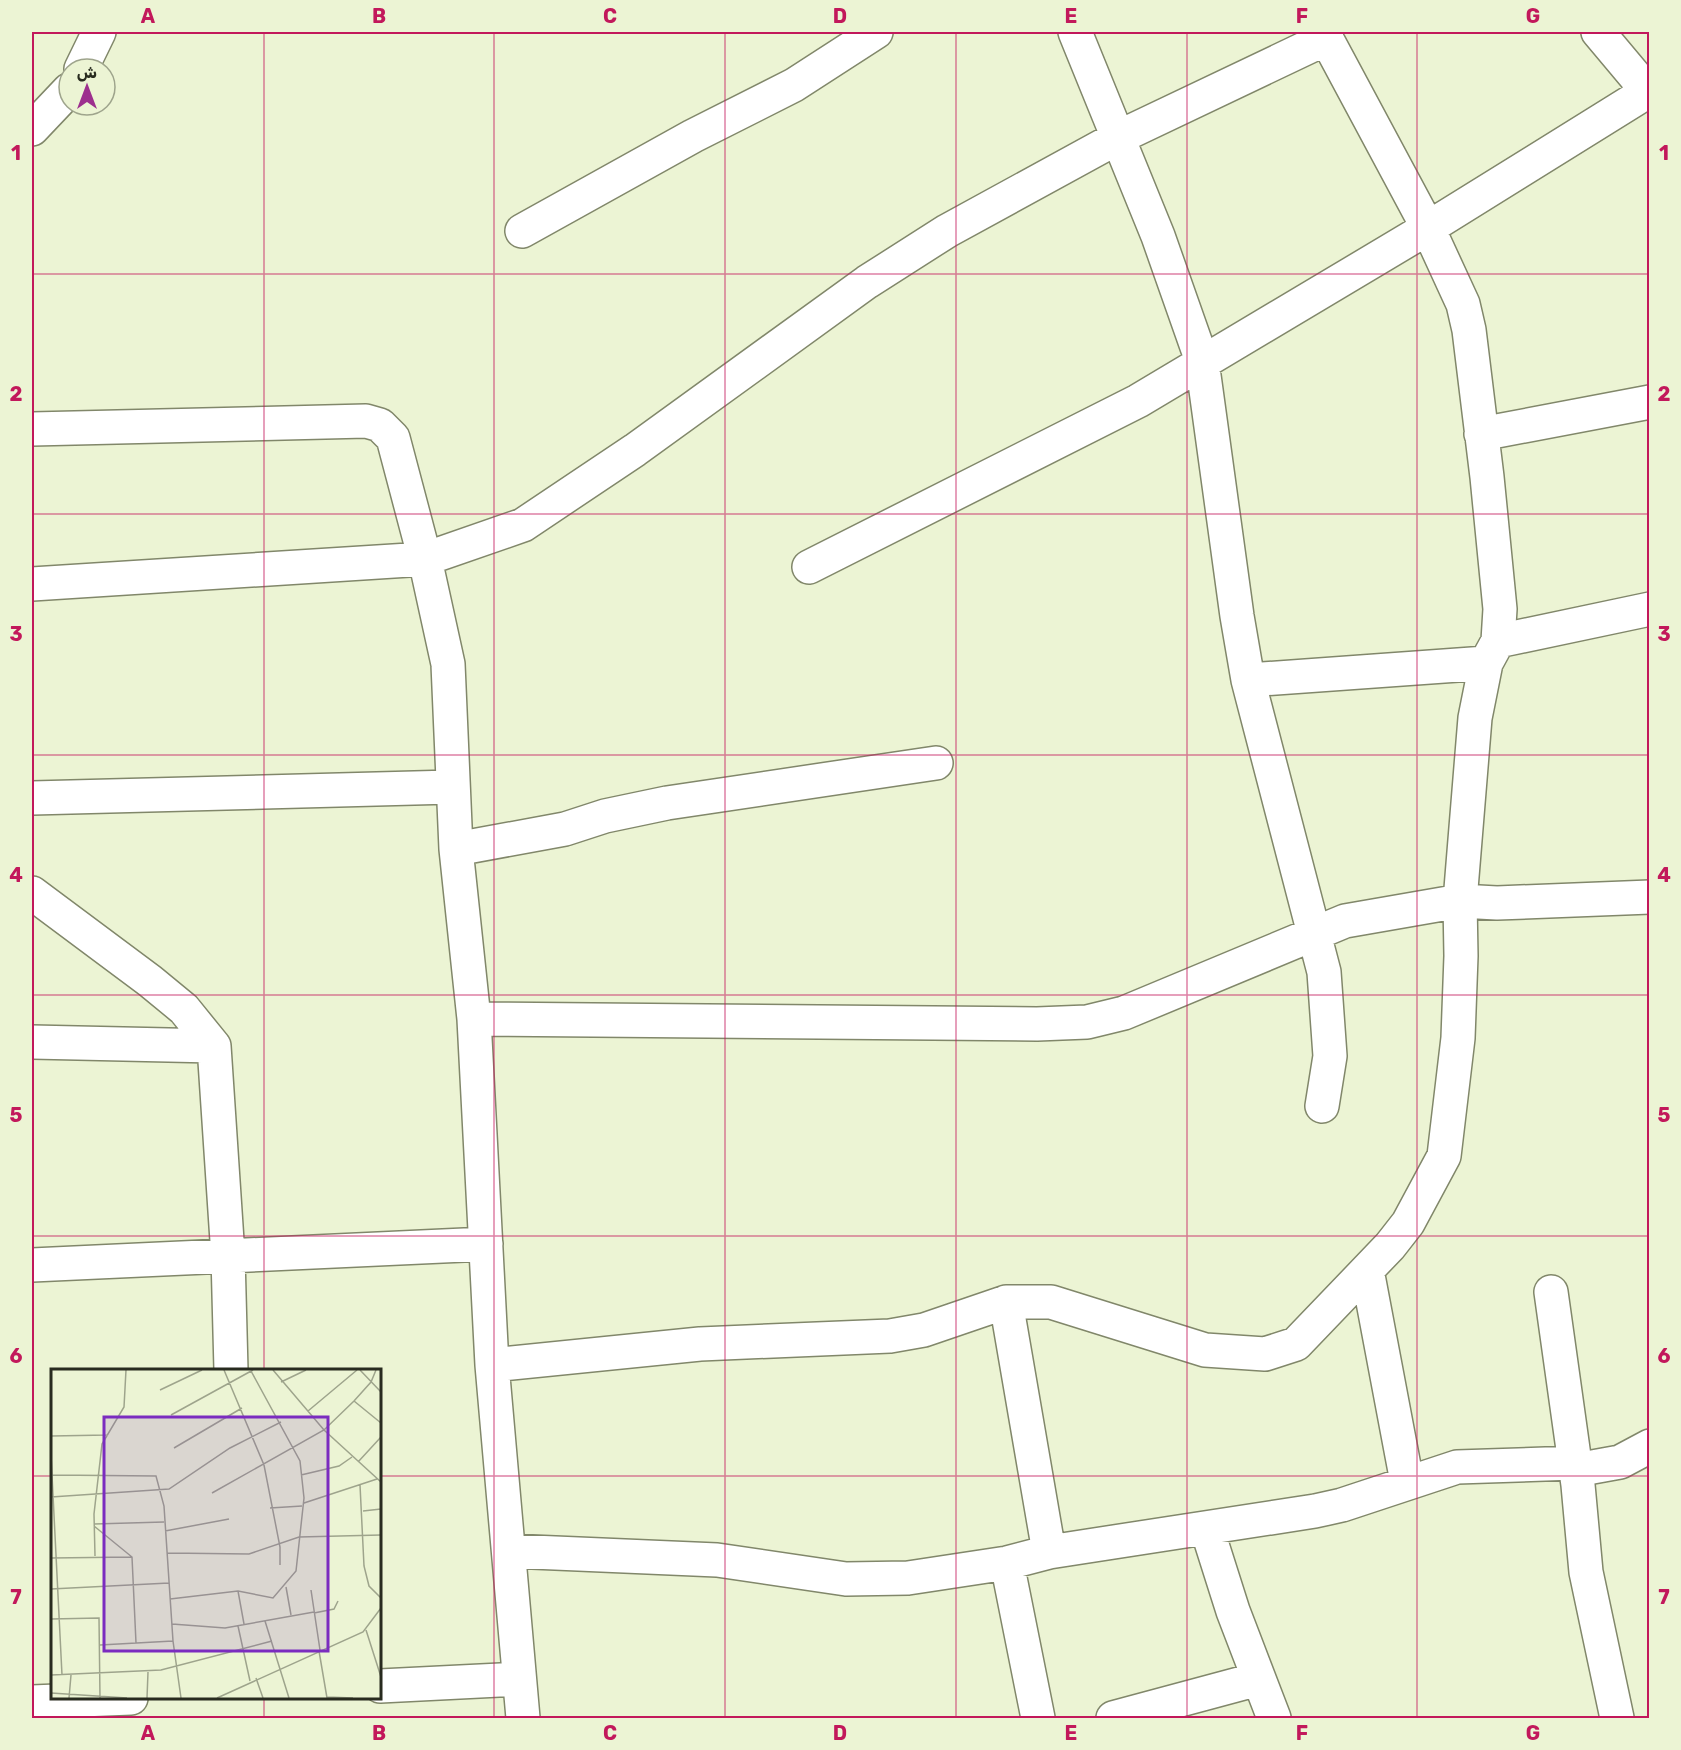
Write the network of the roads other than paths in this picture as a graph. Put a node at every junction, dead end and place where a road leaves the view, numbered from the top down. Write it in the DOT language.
graph roads {
  1 [pos="99,32"];
  2 [pos="876,32"];
  3 [pos="1075,32"];
  4 [pos="1598,32"];
  5 [pos="1325,35"];
  6 [pos="87,57"];
  7 [pos="1649,92"];
  8 [pos="57,103"];
  9 [pos="32,129"];
  10 [pos="1117,138"];
  11 [pos="1428,228"];
  12 [pos="522,231"];
  13 [pos="1202,361"];
  14 [pos="1650,402"];
  15 [pos="32,429"];
  16 [pos="1481,434"];
  17 [pos="425,559"];
  18 [pos="809,567"];
  19 [pos="32,584"];
  20 [pos="1650,609"];
  21 [pos="1492,652"];
  22 [pos="1248,680"];
  23 [pos="936,763"];
  24 [pos="452,787"];
  25 [pos="32,798"];
  26 [pos="456,849"];
  27 [pos="32,893"];
  28 [pos="1650,897"];
  29 [pos="1460,901"];
  30 [pos="1315,934"];
  31 [pos="474,1019"];
  32 [pos="32,1042"];
  33 [pos="214,1046"];
  34 [pos="1322,1106"];
  35 [pos="486,1244"];
  36 [pos="228,1256"];
  37 [pos="32,1265"];
  38 [pos="1367,1270"];
  39 [pos="1551,1292"];
  40 [pos="1006,1302"];
  41 [pos="492,1365"];
  42 [pos="231,1369"];
  43 [pos="1650,1446"];
  44 [pos="1575,1466"];
  45 [pos="1407,1482"];
  46 [pos="1208,1529"];
  47 [pos="509,1551"];
  48 [pos="1049,1552"];
  49 [pos="1007,1563"];
  50 [pos="1258,1678"];
  51 [pos="518,1679"];
  52 [pos="381,1686"];
  53 [pos="106,1699"];
  54 [pos="32,1702"];
  55 [pos="523,1719"];
  56 [pos="1038,1719"];
  57 [pos="1113,1719"];
  58 [pos="1274,1719"];
  59 [pos="1617,1719"];
  1 -- 6 [label="street"];
  2 -- 12 [label="street"];
  3 -- 10 [label="street"];
  4 -- 7 [label="street"];
  5 -- 10 [label="street"];
  5 -- 11 [label="street"];
  7 -- 11 [label="street"];
  8 -- 9 [label="street"];
  10 -- 13 [label="street"];
  10 -- 17 [label="street"];
  11 -- 13 [label="street"];
  11 -- 16 [label="street"];
  13 -- 18 [label="street"];
  13 -- 22 [label="street"];
  14 -- 16 [label="street"];
  15 -- 17 [label="street"];
  16 -- 21 [label="street"];
  17 -- 19 [label="street"];
  17 -- 24 [label="street"];
  20 -- 21 [label="street"];
  21 -- 22 [label="street"];
  21 -- 29 [label="street"];
  22 -- 30 [label="street"];
  23 -- 26 [label="street"];
  24 -- 25 [label="street"];
  24 -- 26 [label="street"];
  26 -- 31 [label="street"];
  27 -- 33 [label="street"];
  28 -- 29 [label="street"];
  29 -- 30 [label="street"];
  29 -- 38 [label="street"];
  30 -- 31 [label="street"];
  30 -- 34 [label="street"];
  31 -- 35 [label="street"];
  32 -- 33 [label="street"];
  33 -- 36 [label="street"];
  35 -- 36 [label="street"];
  35 -- 41 [label="street"];
  36 -- 37 [label="street"];
  36 -- 42 [label="street"];
  38 -- 40 [label="street"];
  38 -- 45 [label="street"];
  39 -- 44 [label="street"];
  40 -- 41 [label="street"];
  40 -- 48 [label="street"];
  41 -- 47 [label="street"];
  43 -- 44 [label="street"];
  44 -- 45 [label="street"];
  44 -- 59 [label="street"];
  45 -- 46 [label="street"];
  46 -- 48 [label="street"];
  46 -- 50 [label="street"];
  47 -- 49 [label="street"];
  47 -- 51 [label="street"];
  48 -- 49 [label="street"];
  49 -- 56 [label="street"];
  50 -- 57 [label="street"];
  50 -- 58 [label="street"];
  51 -- 52 [label="street"];
  51 -- 55 [label="street"];
  53 -- 54 [label="street"];
}
